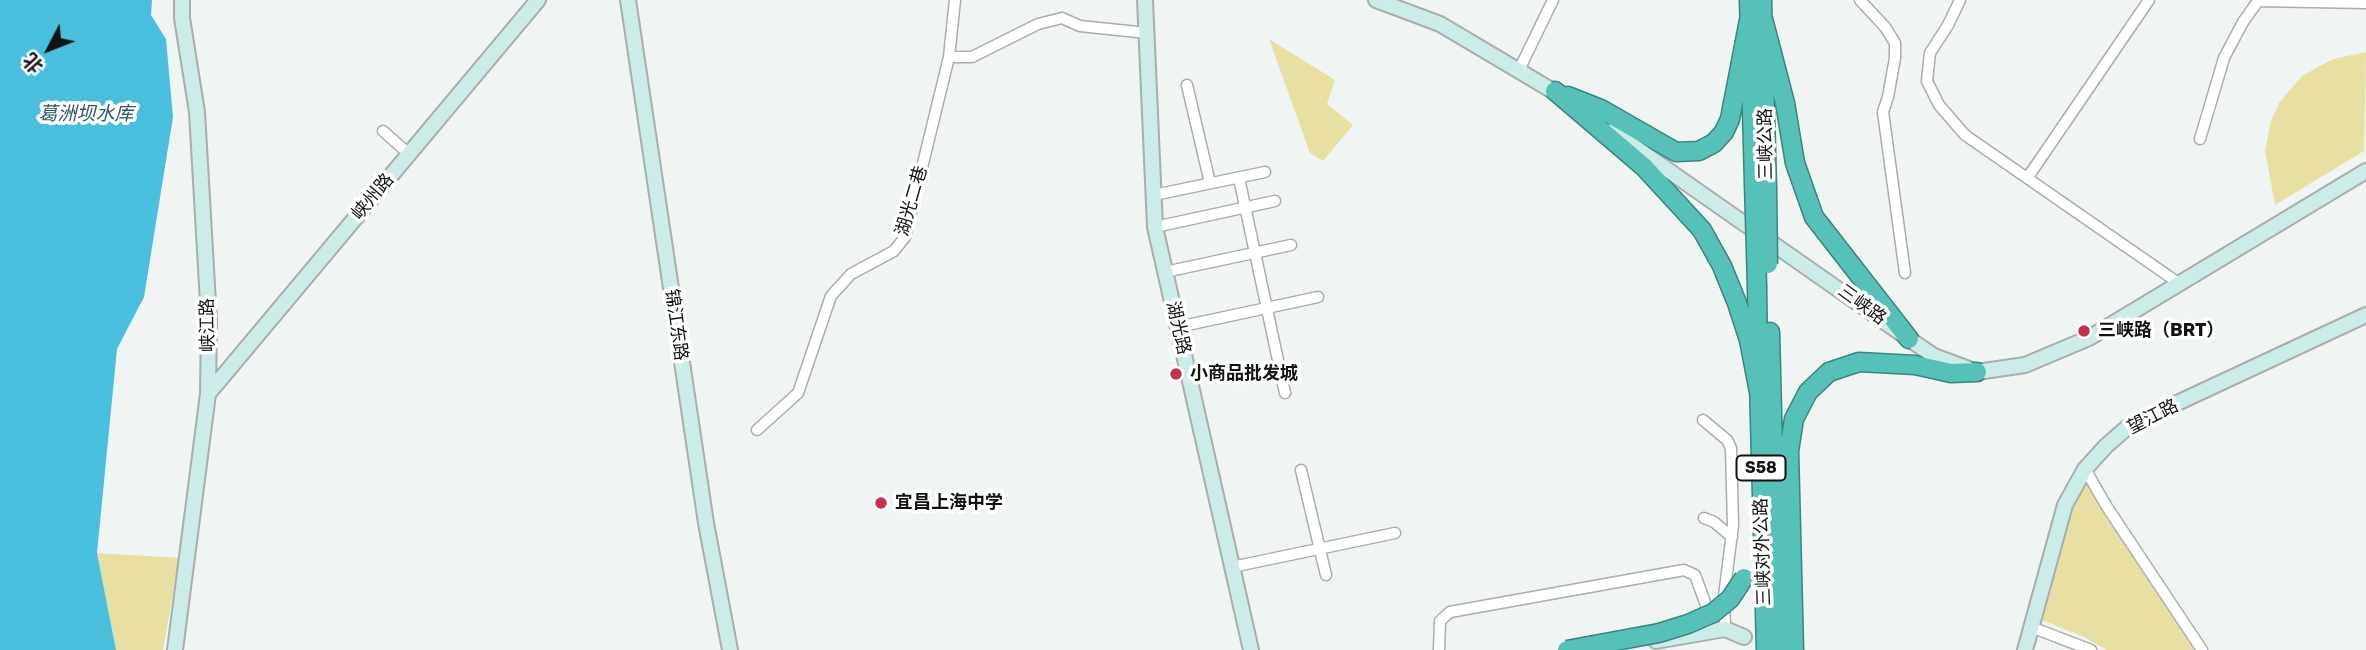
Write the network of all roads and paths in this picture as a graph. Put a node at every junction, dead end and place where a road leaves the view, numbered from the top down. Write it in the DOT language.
graph roads {
  1 [pos="181,0"];
  2 [pos="538,0"];
  3 [pos="628,0"];
  4 [pos="955,0"];
  5 [pos="1145,0"];
  6 [pos="1376,0"];
  7 [pos="1553,0"];
  8 [pos="1762,0"];
  9 [pos="1860,0"];
  10 [pos="1960,0"];
  11 [pos="2149,0"];
  12 [pos="2366,3"];
  13 [pos="1754,11"];
  14 [pos="1147,33"];
  15 [pos="949,57"];
  16 [pos="1519,70"];
  17 [pos="1187,85"];
  18 [pos="1555,91"];
  19 [pos="383,131"];
  20 [pos="2200,139"];
  21 [pos="409,154"];
  22 [pos="2366,171"];
  23 [pos="1265,172"];
  24 [pos="2028,177"];
  25 [pos="1239,178"];
  26 [pos="1210,183"];
  27 [pos="1154,195"];
  28 [pos="1275,201"];
  29 [pos="1245,207"];
  30 [pos="1155,227"];
  31 [pos="1291,245"];
  32 [pos="1255,253"];
  33 [pos="1165,272"];
  34 [pos="1905,273"];
  35 [pos="2180,284"];
  36 [pos="1763,288"];
  37 [pos="1318,297"];
  38 [pos="1267,308"];
  39 [pos="2366,315"];
  40 [pos="1178,327"];
  41 [pos="1909,339"];
  42 [pos="1977,372"];
  43 [pos="1759,392"];
  44 [pos="1285,393"];
  45 [pos="208,394"];
  46 [pos="1703,420"];
  47 [pos="757,430"];
  48 [pos="2085,469"];
  49 [pos="1301,470"];
  50 [pos="1761,516"];
  51 [pos="1704,518"];
  52 [pos="1395,533"];
  53 [pos="1732,537"];
  54 [pos="1320,549"];
  55 [pos="1232,567"];
  56 [pos="1326,575"];
  57 [pos="1706,605"];
  58 [pos="2031,627"];
  59 [pos="1725,629"];
  60 [pos="1744,637"];
  61 [pos="175,650"];
  62 [pos="730,650"];
  63 [pos="1251,650"];
  64 [pos="1439,650"];
  65 [pos="1567,650"];
  66 [pos="1599,650"];
  67 [pos="1766,650"];
  68 [pos="1778,650"];
  69 [pos="1794,650"];
  70 [pos="2025,650"];
  71 [pos="2091,650"];
  72 [pos="2202,650"];
  1 -- 45 [label="main road, 峡江路"];
  2 -- 21 [label="main road, 峡州路"];
  3 -- 62 [label="main road, 锦江东路"];
  4 -- 15 [label="street, 湖光二巷"];
  5 -- 14 [label="main road, 湖光路"];
  6 -- 16 [label="main road, 三峡路"];
  7 -- 16 [label="street"];
  8 -- 13 [label="highway, 三峡公路 / S58"];
  9 -- 34 [label="street"];
  10 -- 24 [label="street"];
  11 -- 24 [label="street"];
  12 -- 20 [label="street"];
  13 -- 18 [label="highway"];
  13 -- 36 [label="highway, 三峡公路 / S58, bridge"];
  13 -- 41 [label="highway"];
  14 -- 15 [label="street"];
  14 -- 27 [label="main road, 湖光路"];
  15 -- 47 [label="street, 湖光二巷"];
  16 -- 18 [label="main road, 三峡路"];
  17 -- 26 [label="street"];
  18 -- 41 [label="main road, 三峡路"];
  18 -- 43 [label="highway"];
  19 -- 21 [label="street"];
  21 -- 45 [label="main road, 峡州路"];
  22 -- 35 [label="main road, 三峡路"];
  23 -- 25 [label="street"];
  24 -- 35 [label="street"];
  25 -- 26 [label="street"];
  25 -- 29 [label="street"];
  26 -- 27 [label="street"];
  27 -- 30 [label="main road, 湖光路"];
  28 -- 29 [label="street"];
  29 -- 30 [label="street"];
  29 -- 32 [label="street"];
  30 -- 33 [label="main road, 湖光路"];
  31 -- 32 [label="street"];
  32 -- 33 [label="street"];
  32 -- 38 [label="street"];
  33 -- 40 [label="main road, 湖光路"];
  35 -- 42 [label="main road, 三峡路"];
  36 -- 43 [label="highway, 三峡对外公路 / S58"];
  36 -- 68 [label="highway, 三峡对外公路 / S58"];
  37 -- 38 [label="street"];
  38 -- 40 [label="street"];
  38 -- 44 [label="street"];
  39 -- 48 [label="main road, 望江路"];
  40 -- 55 [label="main road, 湖光路"];
  41 -- 42 [label="main road, 三峡路"];
  42 -- 69 [label="highway"];
  43 -- 50 [label="highway, 三峡对外公路 / S58"];
  45 -- 61 [label="main road, 峡江路"];
  46 -- 53 [label="street"];
  48 -- 58 [label="main road, 望江路"];
  48 -- 72 [label="street"];
  49 -- 54 [label="street"];
  50 -- 65 [label="highway, bridge"];
  50 -- 67 [label="highway, 三峡对外公路 / S58"];
  51 -- 53 [label="street"];
  52 -- 54 [label="street"];
  53 -- 59 [label="street"];
  54 -- 55 [label="street"];
  54 -- 56 [label="street"];
  55 -- 63 [label="main road, 湖光路"];
  57 -- 64 [label="street"];
  58 -- 70 [label="main road, 望江路"];
  58 -- 71 [label="street"];
  59 -- 60 [label="main road"];
  59 -- 66 [label="main road"];
}
